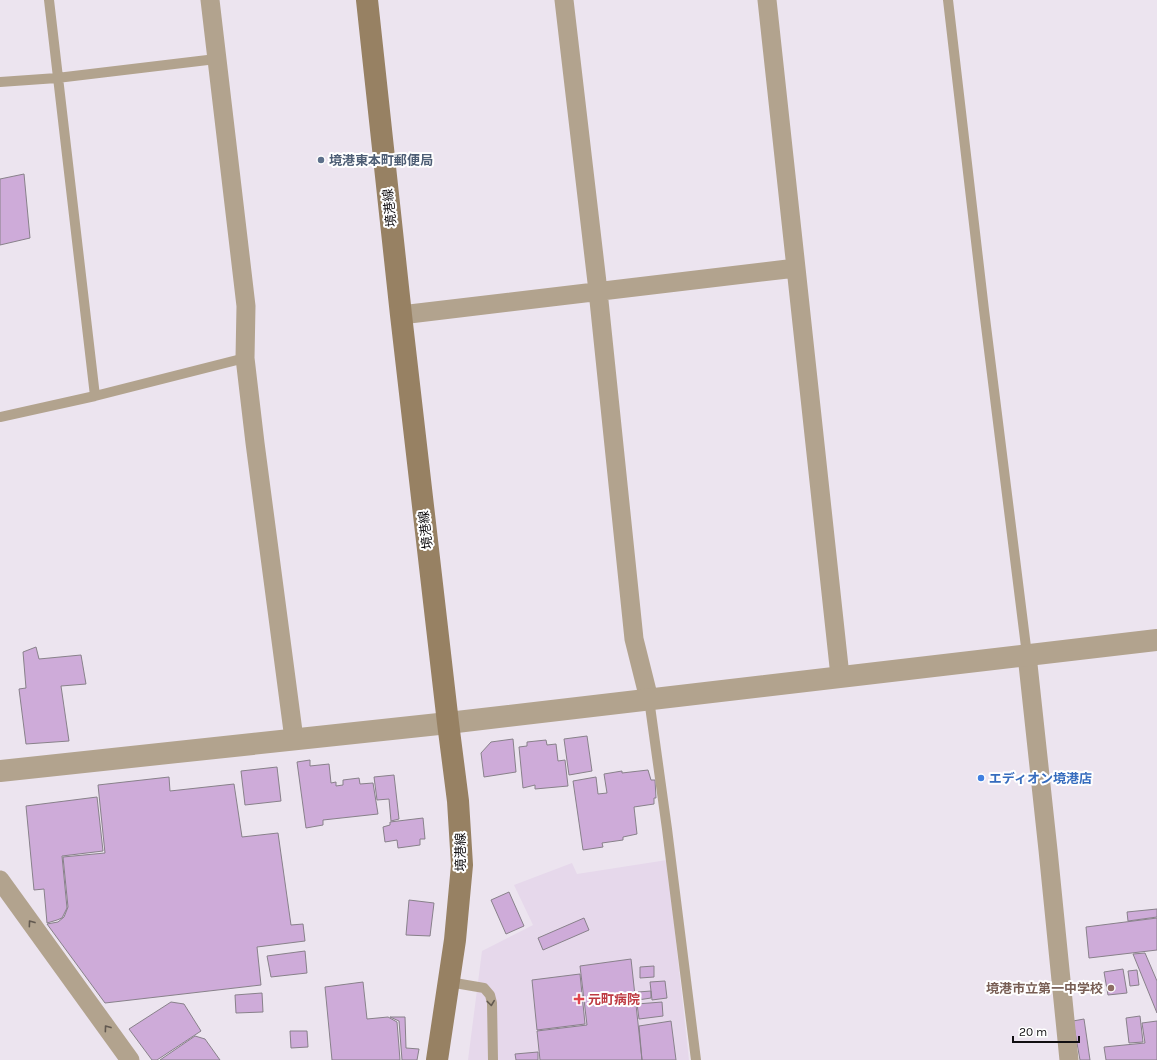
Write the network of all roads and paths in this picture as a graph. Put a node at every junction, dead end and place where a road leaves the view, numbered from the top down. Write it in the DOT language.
graph roads {
  1 [pos="49,0"];
  2 [pos="210,0"];
  3 [pos="367,0"];
  4 [pos="564,0"];
  5 [pos="767,0"];
  6 [pos="948,0"];
  7 [pos="216,59"];
  8 [pos="57,78"];
  9 [pos="0,82"];
  10 [pos="796,268"];
  11 [pos="598,291"];
  12 [pos="401,315"];
  13 [pos="245,358"];
  14 [pos="95,396"];
  15 [pos="0,417"];
  16 [pos="1157,640"];
  17 [pos="1027,655"];
  18 [pos="840,676"];
  19 [pos="649,699"];
  20 [pos="448,723"];
  21 [pos="294,739"];
  22 [pos="0,771"];
  23 [pos="0,880"];
  24 [pos="448,982"];
  25 [pos="130,1060"];
  26 [pos="437,1060"];
  27 [pos="493,1060"];
  28 [pos="696,1060"];
  29 [pos="1069,1060"];
  1 -- 8 [label="lane"];
  2 -- 7 [label="street"];
  3 -- 12 [label="main road, 境港線"];
  4 -- 11 [label="street"];
  5 -- 10 [label="street"];
  6 -- 17 [label="lane"];
  7 -- 8 [label="lane"];
  7 -- 13 [label="street"];
  8 -- 9 [label="lane"];
  8 -- 14 [label="lane"];
  10 -- 11 [label="street"];
  10 -- 18 [label="street"];
  11 -- 12 [label="street"];
  11 -- 19 [label="street"];
  12 -- 20 [label="main road, 境港線"];
  13 -- 14 [label="lane"];
  13 -- 21 [label="street"];
  14 -- 15 [label="lane"];
  16 -- 17 [label="street"];
  17 -- 18 [label="street"];
  17 -- 29 [label="street"];
  18 -- 19 [label="street"];
  19 -- 20 [label="street"];
  19 -- 28 [label="lane"];
  20 -- 21 [label="street"];
  20 -- 24 [label="main road, 境港線"];
  21 -- 22 [label="street"];
  25 -- 23 [label="street, one-way"];
  24 -- 26 [label="main road, 境港線"];
  24 -- 27 [label="lane, one-way"];
}
